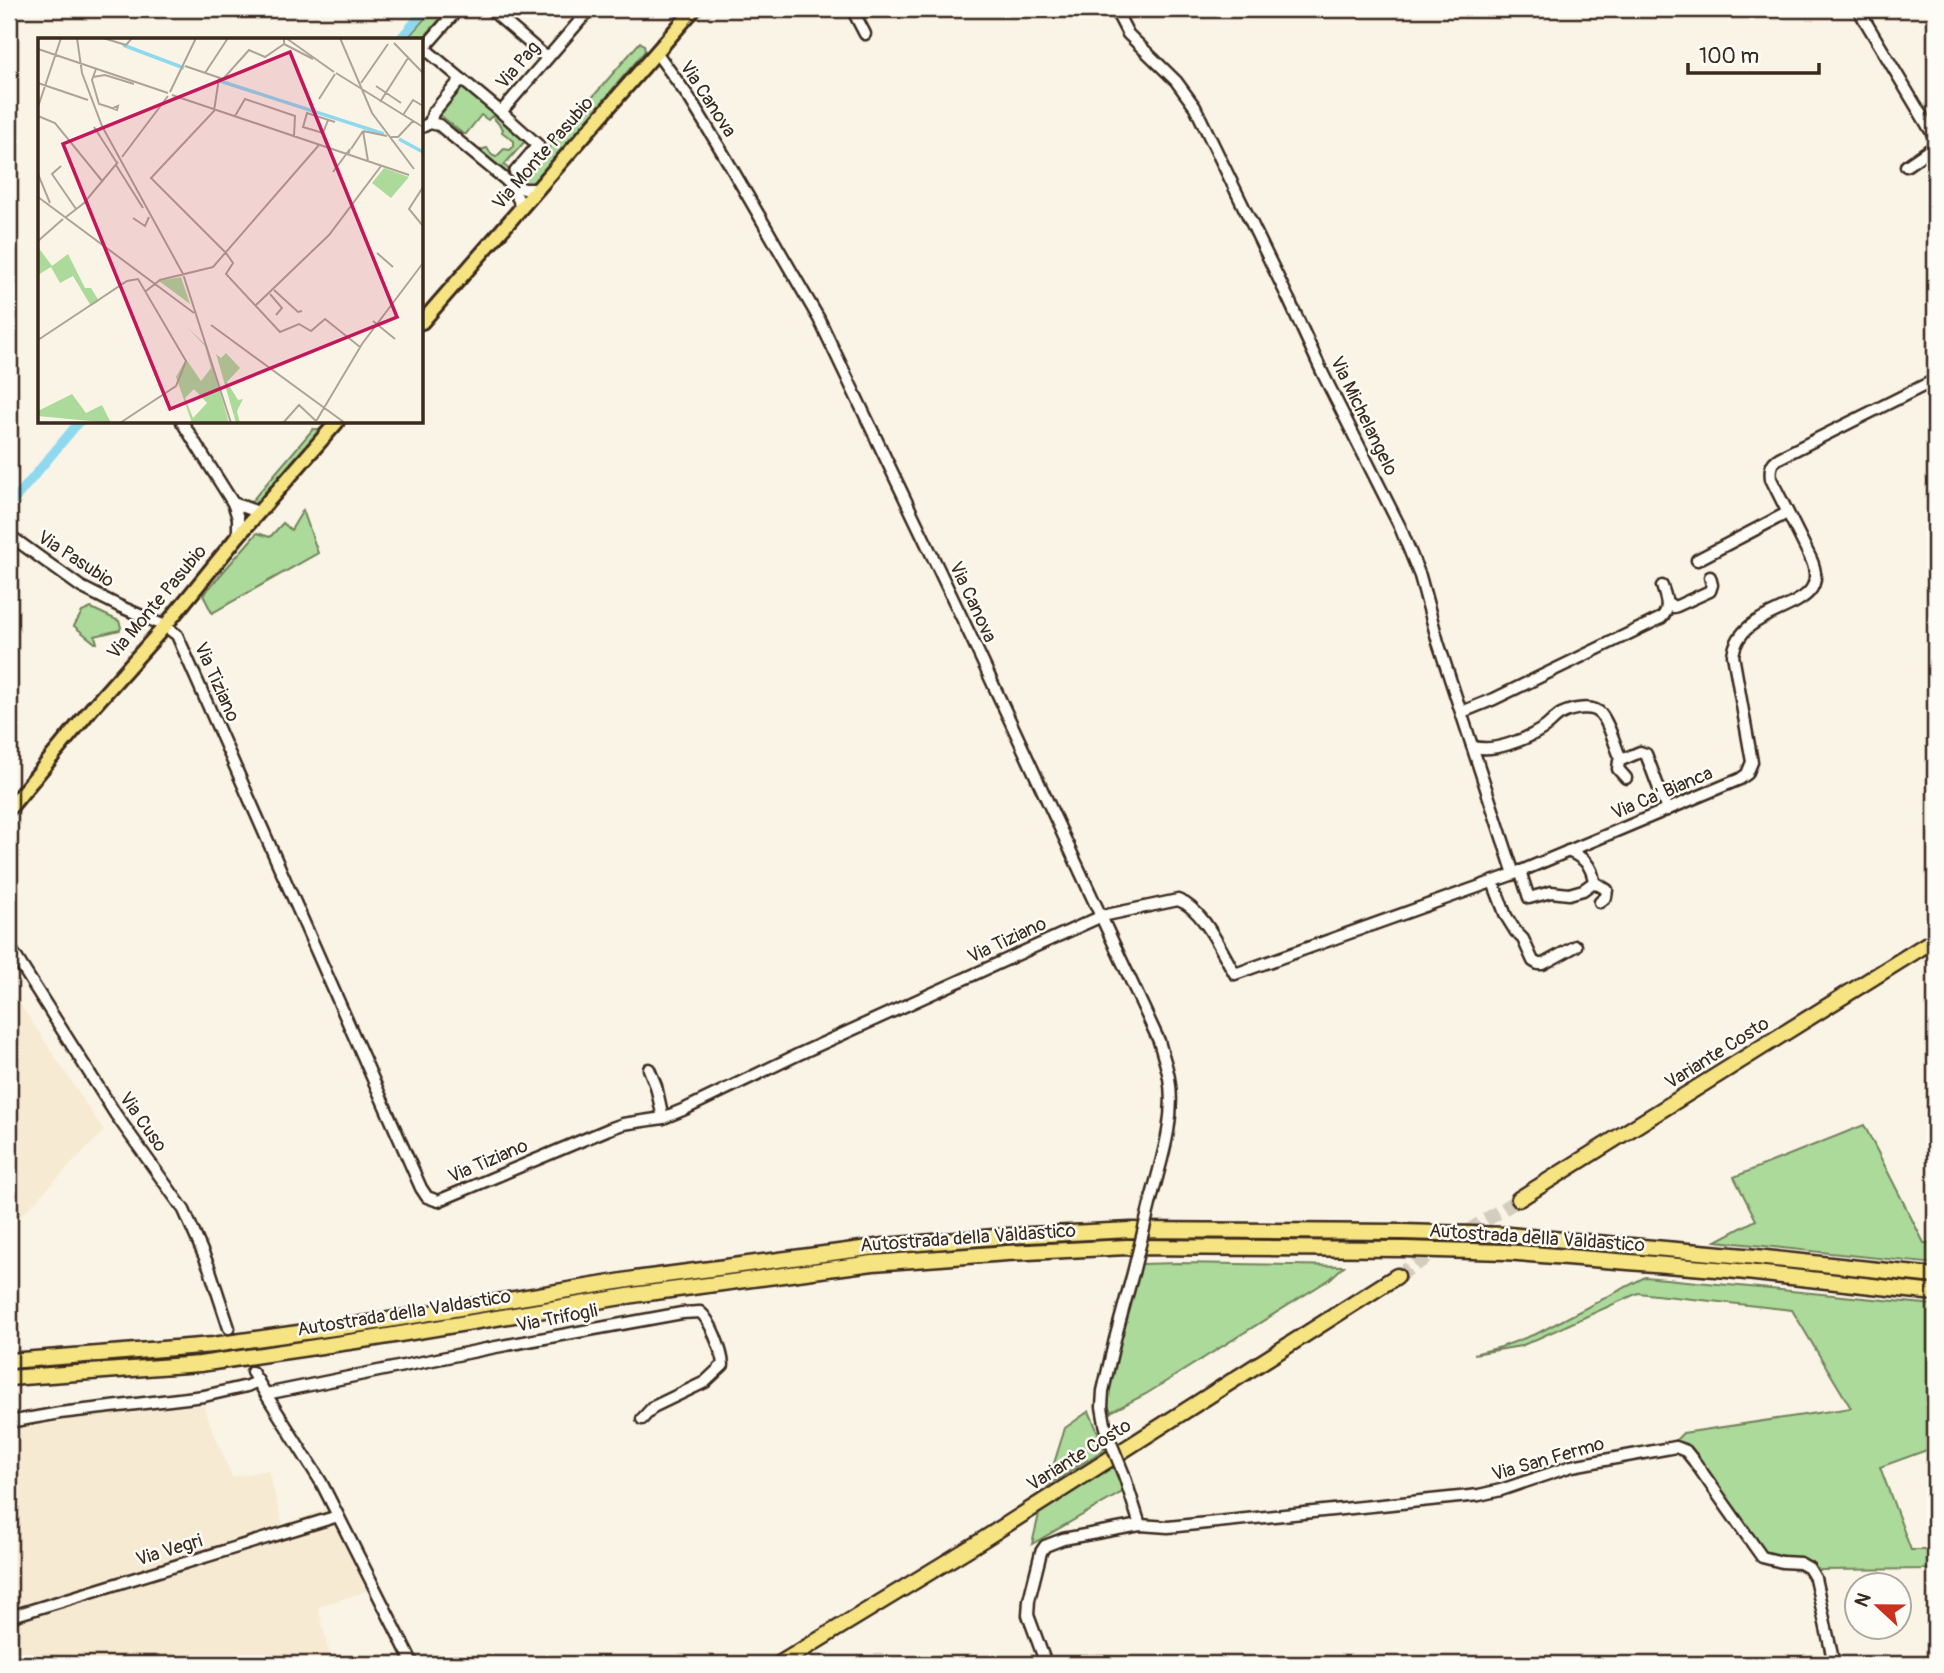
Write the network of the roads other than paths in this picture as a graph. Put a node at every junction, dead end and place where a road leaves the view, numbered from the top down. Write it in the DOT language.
graph roads {
  1 [pos="458,9"];
  2 [pos="490,9"];
  3 [pos="590,9"];
  4 [pos="694,9"];
  5 [pos="852,9"];
  6 [pos="1115,9"];
  7 [pos="1858,9"];
  8 [pos="865,34"];
  9 [pos="656,52"];
  10 [pos="547,58"];
  11 [pos="461,79"];
  12 [pos="501,112"];
  13 [pos="426,125"];
  14 [pos="1935,138"];
  15 [pos="1935,146"];
  16 [pos="1906,166"];
  17 [pos="515,172"];
  18 [pos="507,181"];
  19 [pos="539,189"];
  20 [pos="520,211"];
  21 [pos="424,320"];
  22 [pos="1935,380"];
  23 [pos="183,424"];
  24 [pos="335,424"];
  25 [pos="233,503"];
  26 [pos="258,512"];
  27 [pos="1787,513"];
  28 [pos="9,535"];
  29 [pos="237,536"];
  30 [pos="1698,560"];
  31 [pos="1710,577"];
  32 [pos="1662,586"];
  33 [pos="1668,603"];
  34 [pos="165,626"];
  35 [pos="1462,712"];
  36 [pos="1472,746"];
  37 [pos="1621,759"];
  38 [pos="1626,778"];
  39 [pos="9,809"];
  40 [pos="1667,810"];
  41 [pos="1567,851"];
  42 [pos="1517,872"];
  43 [pos="1493,882"];
  44 [pos="1594,882"];
  45 [pos="1600,902"];
  46 [pos="1102,916"];
  47 [pos="1935,939"];
  48 [pos="9,946"];
  49 [pos="1576,946"];
  50 [pos="649,1069"];
  51 [pos="663,1118"];
  52 [pos="1519,1199"];
  53 [pos="1397,1276"];
  54 [pos="1935,1276"];
  55 [pos="1935,1293"];
  56 [pos="229,1328"];
  57 [pos="9,1361"];
  58 [pos="9,1378"];
  59 [pos="266,1394"];
  60 [pos="642,1419"];
  61 [pos="9,1422"];
  62 [pos="338,1516"];
  63 [pos="1140,1525"];
  64 [pos="9,1617"];
  65 [pos="413,1664"];
  66 [pos="779,1664"];
  67 [pos="1046,1664"];
  68 [pos="1834,1664"];
  1 -- 11 [label="street, Via Pag"];
  2 -- 10 [label="street"];
  3 -- 10 [label="street, Via Pag"];
  4 -- 9 [label="main road, Via Monte Pasubio"];
  5 -- 8 [label="street"];
  6 -- 35 [label="street, Via Michelangelo"];
  7 -- 14 [label="street"];
  9 -- 19 [label="main road, Via Monte Pasubio"];
  9 -- 46 [label="street, Via Canova"];
  10 -- 12 [label="street, Via Pag"];
  11 -- 12 [label="street, Via Pag"];
  11 -- 13 [label="street"];
  12 -- 17 [label="street, Via Pag"];
  13 -- 18 [label="street"];
  15 -- 16 [label="street"];
  18 -- 19 [label="street"];
  18 -- 20 [label="street"];
  19 -- 20 [label="main road, Via Monte Pasubio"];
  20 -- 21 [label="main road, Via Monte Pasubio"];
  22 -- 27 [label="street, Via Ca' Bianca"];
  23 -- 25 [label="street"];
  24 -- 26 [label="main road, Via Monte Pasubio"];
  25 -- 26 [label="street"];
  25 -- 29 [label="street"];
  26 -- 29 [label="main road, Via Monte Pasubio"];
  27 -- 30 [label="street"];
  27 -- 40 [label="street, Via Ca' Bianca"];
  28 -- 34 [label="street, Via Pasubio"];
  29 -- 34 [label="main road, Via Monte Pasubio"];
  31 -- 33 [label="street"];
  32 -- 33 [label="street"];
  33 -- 35 [label="street"];
  34 -- 39 [label="main road, Via Monte Pasubio"];
  34 -- 51 [label="street, Via Tiziano"];
  35 -- 36 [label="street, Via Michelangelo"];
  36 -- 37 [label="street"];
  36 -- 42 [label="street, Via Michelangelo"];
  37 -- 38 [label="street"];
  37 -- 40 [label="street"];
  40 -- 41 [label="street, Via Ca' Bianca"];
  41 -- 42 [label="street, Via Ca' Bianca"];
  41 -- 44 [label="street"];
  42 -- 43 [label="street, Via Ca' Bianca"];
  42 -- 44 [label="street, Via Michelangelo"];
  43 -- 46 [label="street, Via Ca' Bianca"];
  43 -- 49 [label="street"];
  44 -- 45 [label="street"];
  46 -- 51 [label="street, Via Tiziano"];
  46 -- 63 [label="street, Via Canova, bridge"];
  47 -- 52 [label="highway, Variante Costo"];
  48 -- 56 [label="street, Via Cuso"];
  50 -- 51 [label="street"];
  53 -- 66 [label="highway, Variante Costo"];
  54 -- 57 [label="highway, Autostrada della Valdastico"];
  55 -- 58 [label="highway, Autostrada della Valdastico"];
  59 -- 60 [label="street, Via Trifogli"];
  59 -- 61 [label="street"];
  59 -- 62 [label="street"];
  62 -- 64 [label="street, Via Vegri"];
  62 -- 65 [label="street"];
  63 -- 67 [label="street"];
  63 -- 68 [label="street, Via San Fermo"];
}
